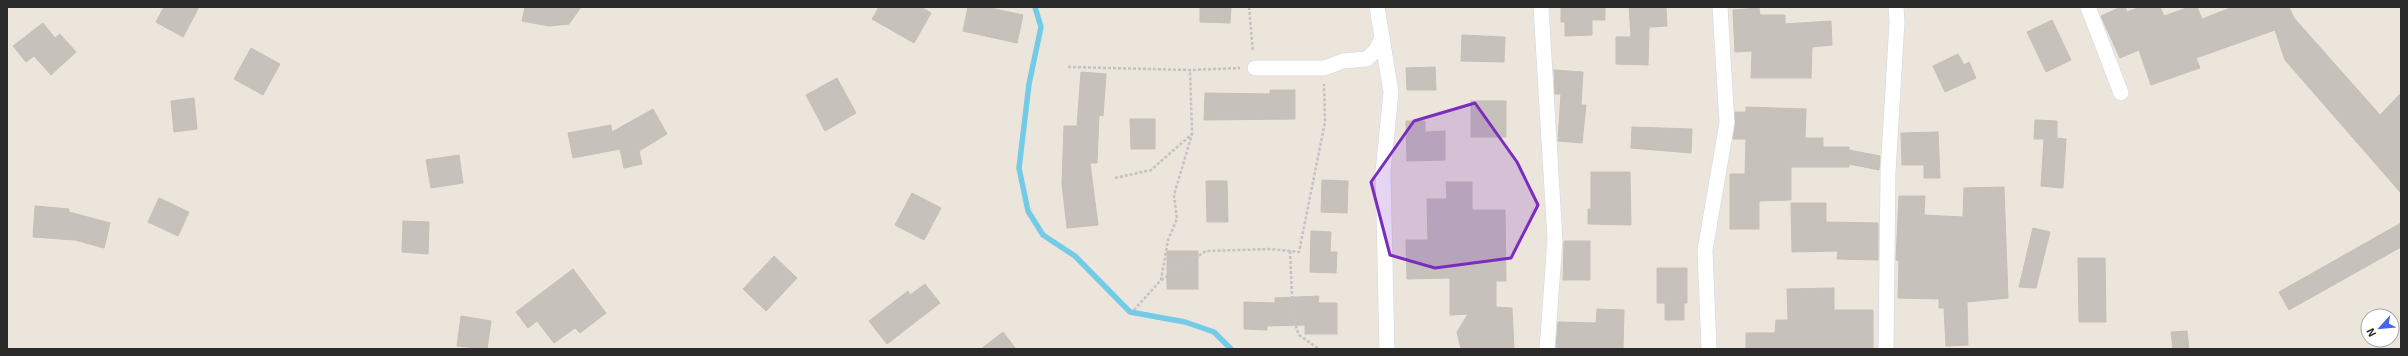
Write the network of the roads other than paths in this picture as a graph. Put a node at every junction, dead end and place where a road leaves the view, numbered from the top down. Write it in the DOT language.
graph roads {
  1 [pos="1377,7"];
  2 [pos="1541,7"];
  3 [pos="1720,7"];
  4 [pos="1896,7"];
  5 [pos="2088,7"];
  6 [pos="1382,38"];
  7 [pos="1255,68"];
  8 [pos="2121,93"];
  9 [pos="1387,349"];
  10 [pos="1547,349"];
  11 [pos="1709,349"];
  12 [pos="1886,349"];
  1 -- 6 [label="street"];
  2 -- 10 [label="street"];
  3 -- 11 [label="street"];
  4 -- 12 [label="street"];
  5 -- 8 [label="street"];
  6 -- 7 [label="street"];
  6 -- 9 [label="street"];
}
